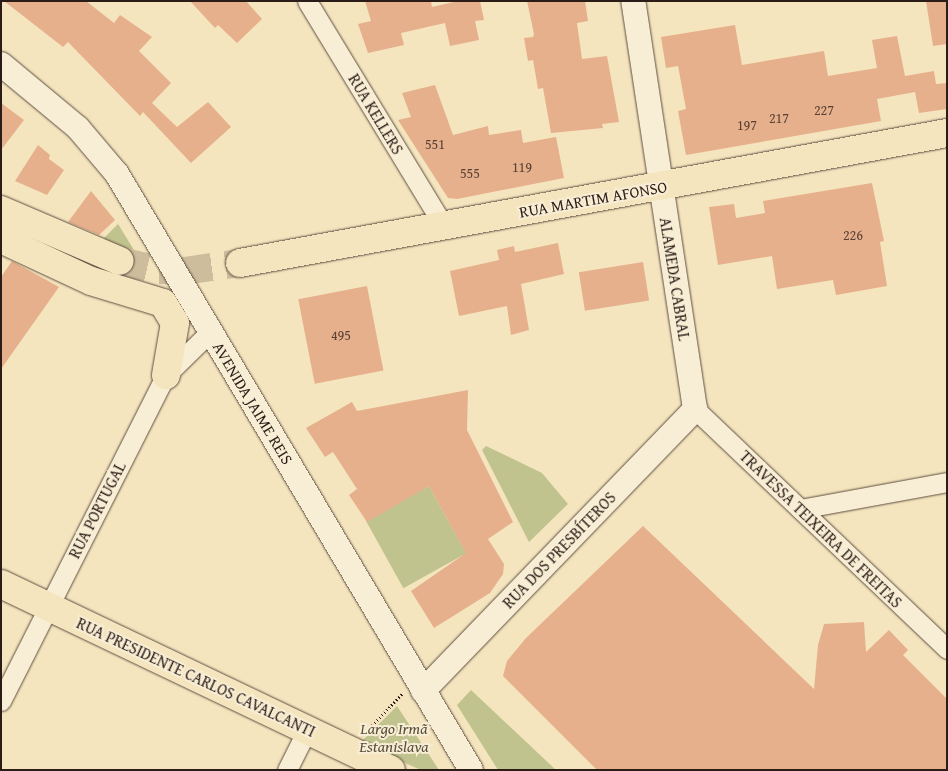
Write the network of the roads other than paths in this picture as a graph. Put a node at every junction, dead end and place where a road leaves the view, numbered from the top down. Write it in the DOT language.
graph roads {
  1 [pos="307,1"];
  2 [pos="633,1"];
  3 [pos="1,64"];
  4 [pos="947,133"];
  5 [pos="661,186"];
  6 [pos="1,210"];
  7 [pos="444,226"];
  8 [pos="1,239"];
  9 [pos="120,261"];
  10 [pos="240,263"];
  11 [pos="211,331"];
  12 [pos="166,375"];
  13 [pos="695,409"];
  14 [pos="947,482"];
  15 [pos="800,509"];
  16 [pos="1,584"];
  17 [pos="48,606"];
  18 [pos="947,649"];
  19 [pos="420,685"];
  20 [pos="1,701"];
  21 [pos="307,730"];
  22 [pos="287,770"];
  23 [pos="391,770"];
  24 [pos="472,770"];
  1 -- 7 [label="street, RUA KELLERS"];
  2 -- 5 [label="street, ALAMEDA CABRAL"];
  3 -- 11 [label="street, AVENIDA JAIME REIS"];
  4 -- 5 [label="main road, RUA MARTIM AFONSO"];
  5 -- 7 [label="main road, RUA MARTIM AFONSO"];
  5 -- 13 [label="street, ALAMEDA CABRAL"];
  6 -- 9 [label="main road"];
  7 -- 10 [label="main road, RUA MARTIM AFONSO"];
  8 -- 12 [label="main road"];
  11 -- 12 [label="street, RUA PORTUGAL"];
  11 -- 19 [label="street, AVENIDA JAIME REIS"];
  12 -- 17 [label="street, RUA PORTUGAL"];
  13 -- 15 [label="street, TRAVESSA TEIXEIRA DE FREITAS"];
  13 -- 19 [label="street, RUA DOS PRESBÍTEROS"];
  14 -- 15 [label="street"];
  15 -- 18 [label="street, TRAVESSA TEIXEIRA DE FREITAS"];
  16 -- 17 [label="main road, RUA PRESIDENTE CARLOS CAVALCANTI"];
  17 -- 20 [label="street, RUA PORTUGAL"];
  17 -- 21 [label="main road, RUA PRESIDENTE CARLOS CAVALCANTI"];
  19 -- 24 [label="street, AVENIDA JAIME REIS"];
  21 -- 22 [label="street"];
  21 -- 23 [label="main road, RUA PRESIDENTE CARLOS CAVALCANTI"];
}
